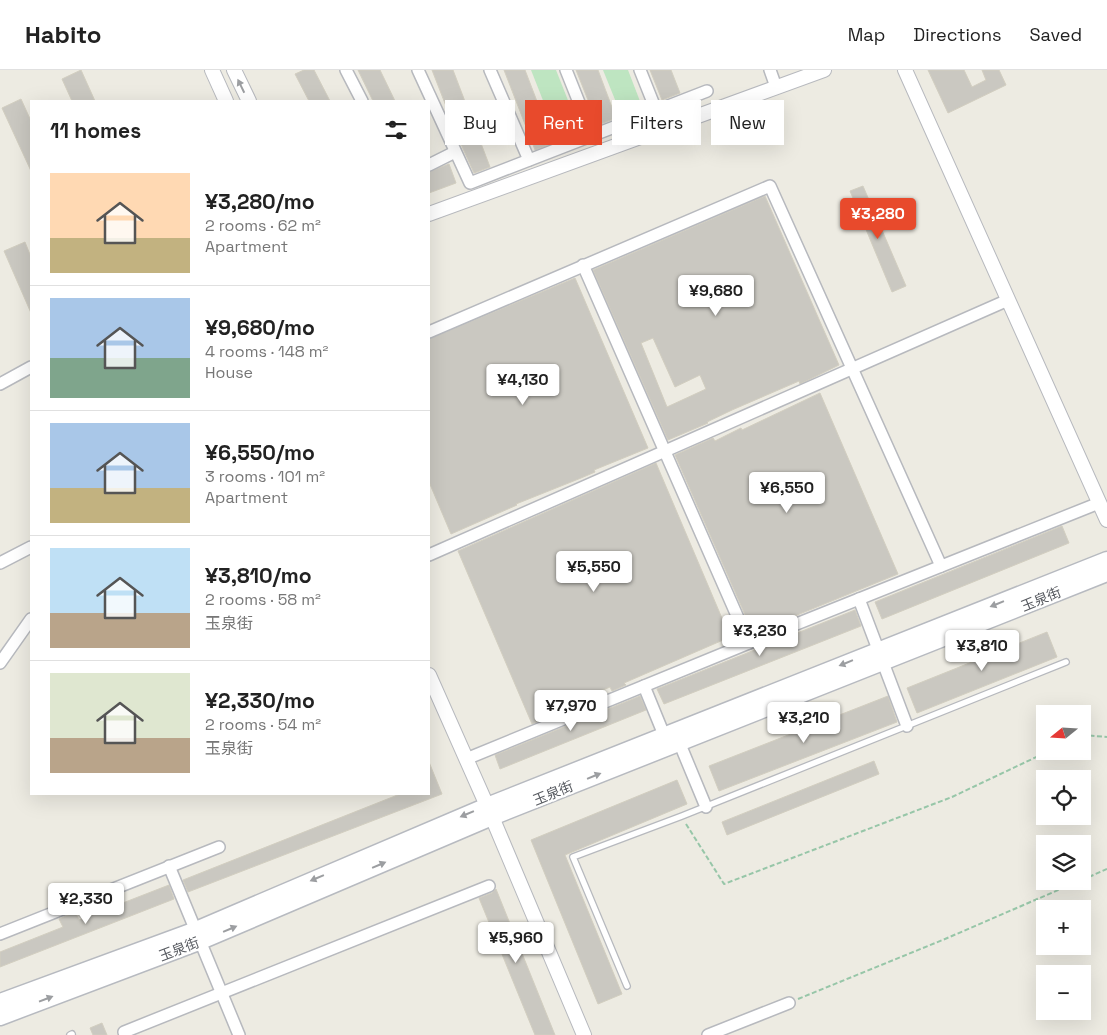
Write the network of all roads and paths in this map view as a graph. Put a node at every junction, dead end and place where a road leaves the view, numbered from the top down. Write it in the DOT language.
graph roads {
  1 [pos="212,70"];
  2 [pos="234,70"];
  3 [pos="346,70"];
  4 [pos="418,70"];
  5 [pos="490,70"];
  6 [pos="566,70"];
  7 [pos="640,70"];
  8 [pos="770,70"];
  9 [pos="824,70"];
  10 [pos="906,70"];
  11 [pos="776,87"];
  12 [pos="707,90"];
  13 [pos="226,100"];
  14 [pos="249,100"];
  15 [pos="361,100"];
  16 [pos="578,100"];
  17 [pos="652,100"];
  18 [pos="682,100"];
  19 [pos="567,145"];
  20 [pos="456,152"];
  21 [pos="529,160"];
  22 [pos="430,165"];
  23 [pos="430,214"];
  24 [pos="583,265"];
  25 [pos="1008,300"];
  26 [pos="430,332"];
  27 [pos="30,368"];
  28 [pos="853,368"];
  29 [pos="0,384"];
  30 [pos="666,451"];
  31 [pos="1100,503"];
  32 [pos="1107,520"];
  33 [pos="30,548"];
  34 [pos="430,555"];
  35 [pos="1107,560"];
  36 [pos="0,563"];
  37 [pos="941,566"];
  38 [pos="1107,573"];
  39 [pos="859,599"];
  40 [pos="30,620"];
  41 [pos="749,643"];
  42 [pos="881,656"];
  43 [pos="1066,662"];
  44 [pos="0,663"];
  45 [pos="430,678"];
  46 [pos="644,686"];
  47 [pos="907,726"];
  48 [pos="673,736"];
  49 [pos="1091,736"];
  50 [pos="1107,738"];
  51 [pos="1036,757"];
  52 [pos="466,759"];
  53 [pos="706,807"];
  54 [pos="489,812"];
  55 [pos="682,816"];
  56 [pos="219,847"];
  57 [pos="169,866"];
  58 [pos="1107,869"];
  59 [pos="1091,876"];
  60 [pos="489,886"];
  61 [pos="1058,890"];
  62 [pos="0,934"];
  63 [pos="199,935"];
  64 [pos="627,986"];
  65 [pos="222,993"];
  66 [pos="0,1002"];
  67 [pos="789,1003"];
  68 [pos="0,1017"];
  69 [pos="125,1035"];
  70 [pos="239,1035"];
  71 [pos="583,1035"];
  72 [pos="708,1035"];
  1 -- 13 [label="street"];
  14 -- 2 [label="street, one-way"];
  3 -- 15 [label="street"];
  4 -- 20 [label="street"];
  5 -- 21 [label="street"];
  6 -- 16 [label="street"];
  7 -- 17 [label="street"];
  8 -- 11 [label="street"];
  9 -- 11 [label="street"];
  10 -- 25 [label="street"];
  11 -- 23 [label="street"];
  12 -- 18 [label="street"];
  19 -- 21 [label="street"];
  20 -- 21 [label="street"];
  20 -- 22 [label="street"];
  24 -- 26 [label="street"];
  24 -- 28 [label="street"];
  24 -- 30 [label="street"];
  25 -- 28 [label="street"];
  25 -- 31 [label="street"];
  27 -- 29 [label="street"];
  28 -- 30 [label="street"];
  28 -- 37 [label="street"];
  30 -- 34 [label="street"];
  30 -- 41 [label="street"];
  31 -- 32 [label="street"];
  31 -- 37 [label="street"];
  33 -- 36 [label="street"];
  35 -- 42 [label="main road, 玉泉街, one-way"];
  37 -- 39 [label="street"];
  38 -- 42 [label="main road, 玉泉街"];
  39 -- 41 [label="street"];
  39 -- 42 [label="street"];
  40 -- 44 [label="street"];
  41 -- 46 [label="street"];
  42 -- 47 [label="street"];
  42 -- 48 [label="main road, 玉泉街"];
  43 -- 47 [label="lane"];
  45 -- 52 [label="street"];
  46 -- 48 [label="street"];
  46 -- 52 [label="street"];
  47 -- 53 [label="lane"];
  48 -- 53 [label="street"];
  48 -- 54 [label="main road, 玉泉街"];
  49 -- 50 [label="path"];
  51 -- 55 [label="path"];
  52 -- 54 [label="street"];
  53 -- 55 [label="lane"];
  54 -- 63 [label="main road, 玉泉街"];
  54 -- 71 [label="street"];
  55 -- 64 [label="lane"];
  56 -- 57 [label="street"];
  57 -- 62 [label="street"];
  57 -- 63 [label="street"];
  58 -- 59 [label="path"];
  60 -- 65 [label="street"];
  61 -- 67 [label="path"];
  63 -- 65 [label="street"];
  63 -- 66 [label="main road, 玉泉街"];
  68 -- 63 [label="main road, 玉泉街, one-way"];
  65 -- 69 [label="street"];
  65 -- 70 [label="street"];
  67 -- 72 [label="street"];
}
